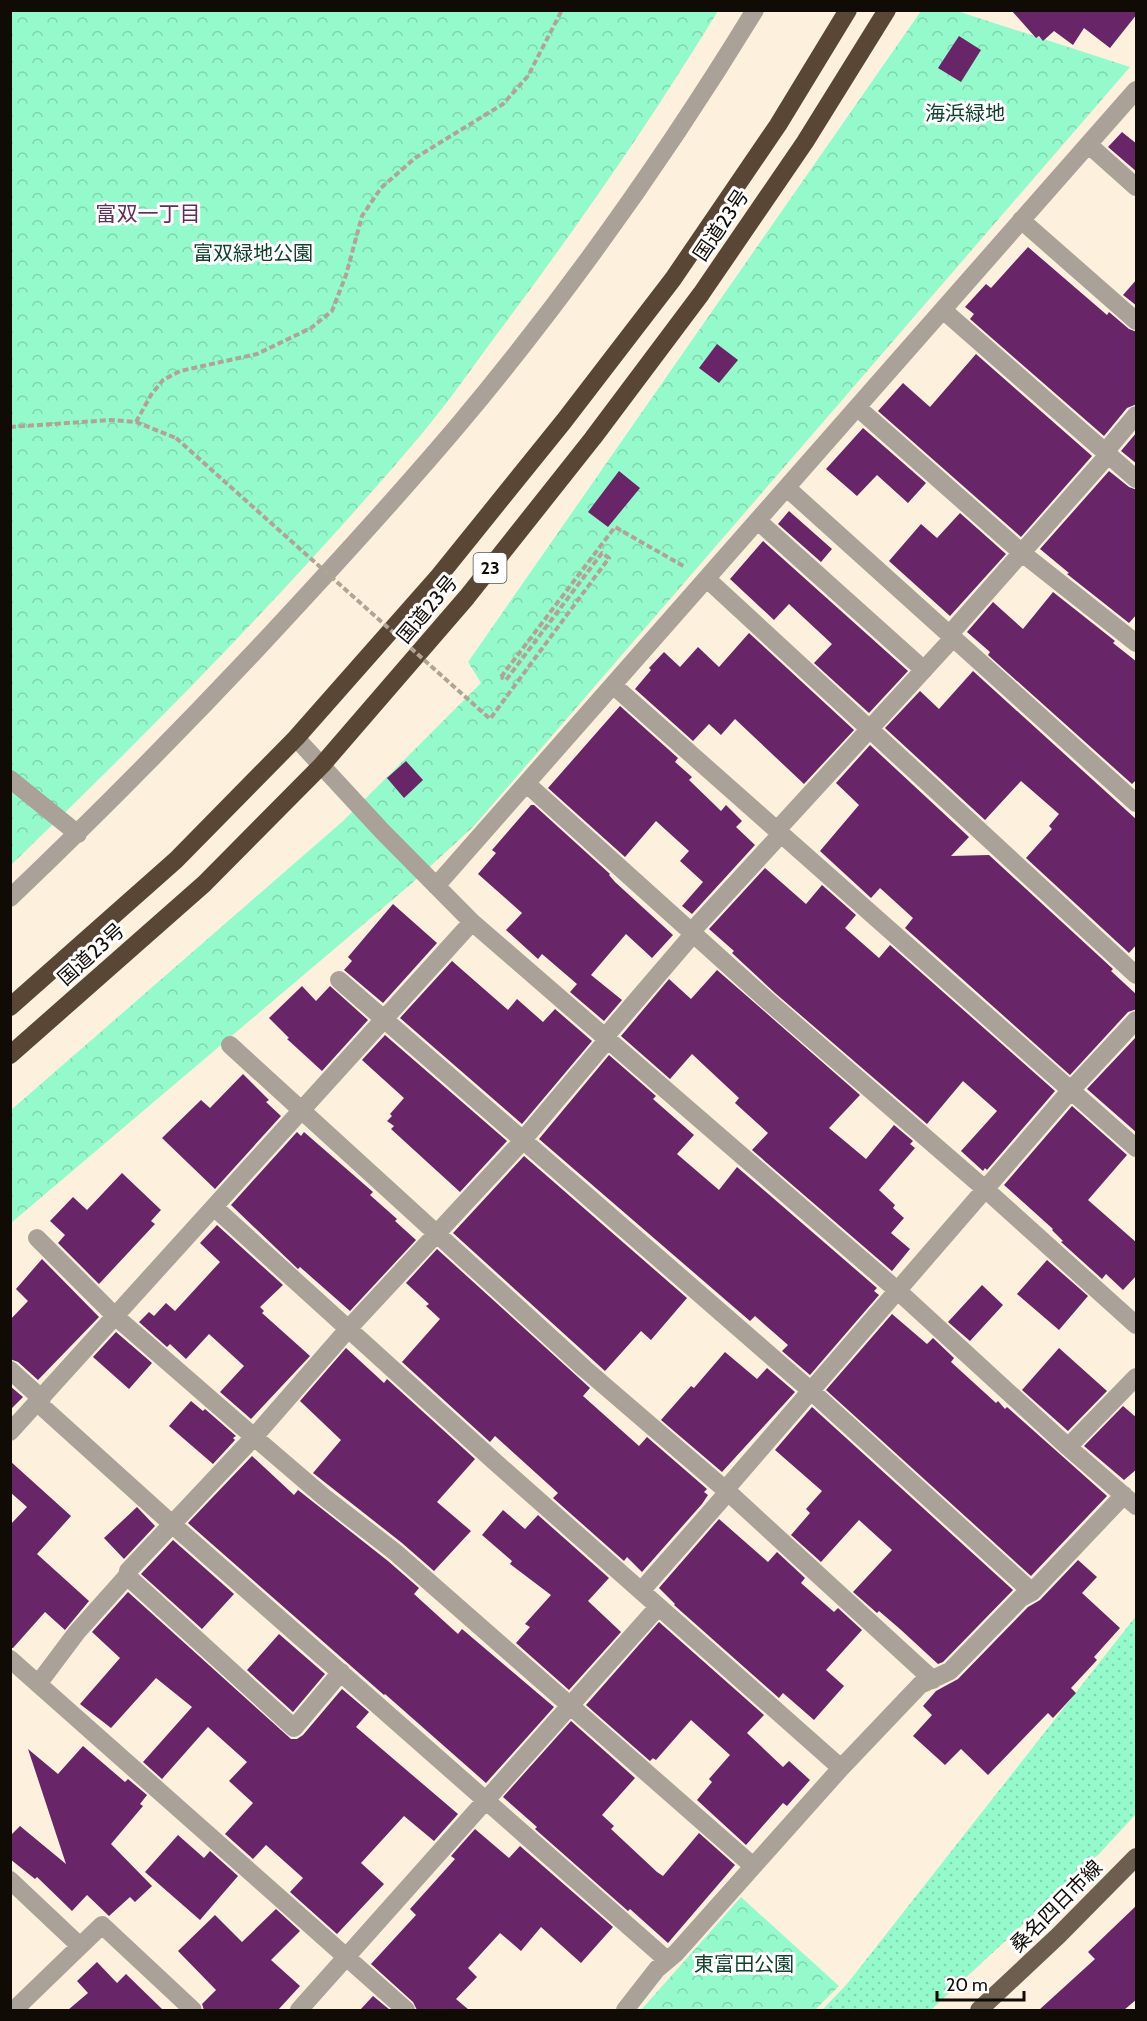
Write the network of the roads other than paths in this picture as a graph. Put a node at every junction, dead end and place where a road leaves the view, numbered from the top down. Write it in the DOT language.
graph roads {
  1 [pos="755,10"];
  2 [pos="848,10"];
  3 [pos="887,10"];
  4 [pos="1137,90"];
  5 [pos="1089,145"];
  6 [pos="1137,187"];
  7 [pos="1021,220"];
  8 [pos="943,310"];
  9 [pos="1137,321"];
  10 [pos="858,408"];
  11 [pos="1137,415"];
  12 [pos="1107,453"];
  13 [pos="1137,479"];
  14 [pos="787,488"];
  15 [pos="758,521"];
  16 [pos="1022,553"];
  17 [pos="707,579"];
  18 [pos="951,636"];
  19 [pos="1137,643"];
  20 [pos="924,670"];
  21 [pos="614,686"];
  22 [pos="870,730"];
  23 [pos="296,738"];
  24 [pos="322,765"];
  25 [pos="12,784"];
  26 [pos="527,784"];
  27 [pos="1137,803"];
  28 [pos="779,832"];
  29 [pos="78,834"];
  30 [pos="436,886"];
  31 [pos="10,897"];
  32 [pos="472,922"];
  33 [pos="693,932"];
  34 [pos="1137,975"];
  35 [pos="339,980"];
  36 [pos="10,1006"];
  37 [pos="384,1019"];
  38 [pos="1137,1020"];
  39 [pos="606,1038"];
  40 [pos="230,1044"];
  41 [pos="10,1055"];
  42 [pos="1070,1091"];
  43 [pos="303,1110"];
  44 [pos="522,1140"];
  45 [pos="1137,1148"];
  46 [pos="986,1190"];
  47 [pos="216,1208"];
  48 [pos="437,1234"];
  49 [pos="37,1238"];
  50 [pos="898,1291"];
  51 [pos="116,1317"];
  52 [pos="1137,1325"];
  53 [pos="349,1328"];
  54 [pos="10,1370"];
  55 [pos="1137,1377"];
  56 [pos="810,1390"];
  57 [pos="40,1401"];
  58 [pos="10,1432"];
  59 [pos="254,1437"];
  60 [pos="1068,1447"];
  61 [pos="727,1491"];
  62 [pos="1130,1501"];
  63 [pos="173,1525"];
  64 [pos="127,1576"];
  65 [pos="641,1591"];
  66 [pos="1032,1592"];
  67 [pos="658,1607"];
  68 [pos="10,1659"];
  69 [pos="341,1672"];
  70 [pos="933,1680"];
  71 [pos="38,1684"];
  72 [pos="571,1705"];
  73 [pos="841,1768"];
  74 [pos="487,1800"];
  75 [pos="1137,1857"];
  76 [pos="753,1866"];
  77 [pos="10,1880"];
  78 [pos="80,1946"];
  79 [pos="347,1958"];
  80 [pos="667,1960"];
  81 [pos="14,2010"];
  82 [pos="193,2010"];
  83 [pos="299,2010"];
  84 [pos="406,2010"];
  85 [pos="625,2010"];
  86 [pos="979,2010"];
  1 -- 29 [label="street"];
  2 -- 23 [label="highway, 国道23号 / 23"];
  3 -- 24 [label="highway, 国道23号 / 23"];
  4 -- 5 [label="street"];
  5 -- 6 [label="street"];
  5 -- 7 [label="street"];
  7 -- 8 [label="street"];
  7 -- 9 [label="street"];
  8 -- 10 [label="street"];
  8 -- 12 [label="street"];
  10 -- 14 [label="street"];
  10 -- 16 [label="street"];
  11 -- 12 [label="street"];
  12 -- 13 [label="street"];
  12 -- 16 [label="street"];
  14 -- 15 [label="street"];
  14 -- 18 [label="street"];
  15 -- 17 [label="street"];
  15 -- 20 [label="street"];
  16 -- 18 [label="street"];
  16 -- 19 [label="street"];
  17 -- 21 [label="street"];
  17 -- 22 [label="street"];
  18 -- 20 [label="street"];
  18 -- 27 [label="street"];
  20 -- 22 [label="street"];
  21 -- 26 [label="street"];
  21 -- 28 [label="street"];
  22 -- 28 [label="street"];
  22 -- 34 [label="street"];
  23 -- 24 [label="street"];
  23 -- 36 [label="highway, 国道23号 / 23"];
  24 -- 30 [label="street"];
  24 -- 41 [label="highway, 国道23号 / 23"];
  25 -- 29 [label="street"];
  26 -- 30 [label="street"];
  26 -- 33 [label="street"];
  28 -- 33 [label="street"];
  28 -- 42 [label="street"];
  29 -- 31 [label="street"];
  30 -- 32 [label="street"];
  32 -- 37 [label="street"];
  32 -- 39 [label="street"];
  33 -- 39 [label="street"];
  33 -- 46 [label="street"];
  35 -- 37 [label="street"];
  37 -- 43 [label="street"];
  37 -- 44 [label="street"];
  38 -- 42 [label="street"];
  39 -- 44 [label="street"];
  39 -- 50 [label="street"];
  40 -- 43 [label="street"];
  42 -- 45 [label="street"];
  42 -- 46 [label="street"];
  43 -- 47 [label="street"];
  43 -- 48 [label="street"];
  44 -- 48 [label="street"];
  44 -- 56 [label="street"];
  46 -- 50 [label="street"];
  46 -- 52 [label="street"];
  47 -- 51 [label="street"];
  47 -- 53 [label="street"];
  48 -- 53 [label="street"];
  48 -- 61 [label="street"];
  49 -- 51 [label="street"];
  50 -- 56 [label="street"];
  50 -- 60 [label="street"];
  51 -- 57 [label="street"];
  51 -- 59 [label="street"];
  53 -- 59 [label="street"];
  53 -- 65 [label="street"];
  54 -- 57 [label="street"];
  55 -- 60 [label="street"];
  56 -- 61 [label="street"];
  56 -- 66 [label="street"];
  57 -- 58 [label="street"];
  57 -- 63 [label="street"];
  59 -- 63 [label="street"];
  59 -- 72 [label="street"];
  60 -- 62 [label="street"];
  61 -- 65 [label="street"];
  61 -- 70 [label="street"];
  62 -- 66 [label="street"];
  63 -- 64 [label="street"];
  63 -- 69 [label="street"];
  64 -- 69 [label="street"];
  64 -- 71 [label="street"];
  65 -- 67 [label="street"];
  66 -- 70 [label="street"];
  67 -- 72 [label="street"];
  67 -- 73 [label="street"];
  68 -- 71 [label="street"];
  69 -- 74 [label="street"];
  70 -- 73 [label="street"];
  71 -- 79 [label="street"];
  72 -- 74 [label="street"];
  72 -- 76 [label="street"];
  73 -- 76 [label="street"];
  74 -- 79 [label="street"];
  74 -- 80 [label="street"];
  75 -- 86 [label="main road, 桑名四日市線"];
  76 -- 80 [label="street"];
  77 -- 78 [label="street"];
  78 -- 81 [label="street"];
  78 -- 82 [label="street"];
  79 -- 83 [label="street"];
  79 -- 84 [label="street"];
  80 -- 85 [label="street"];
}
